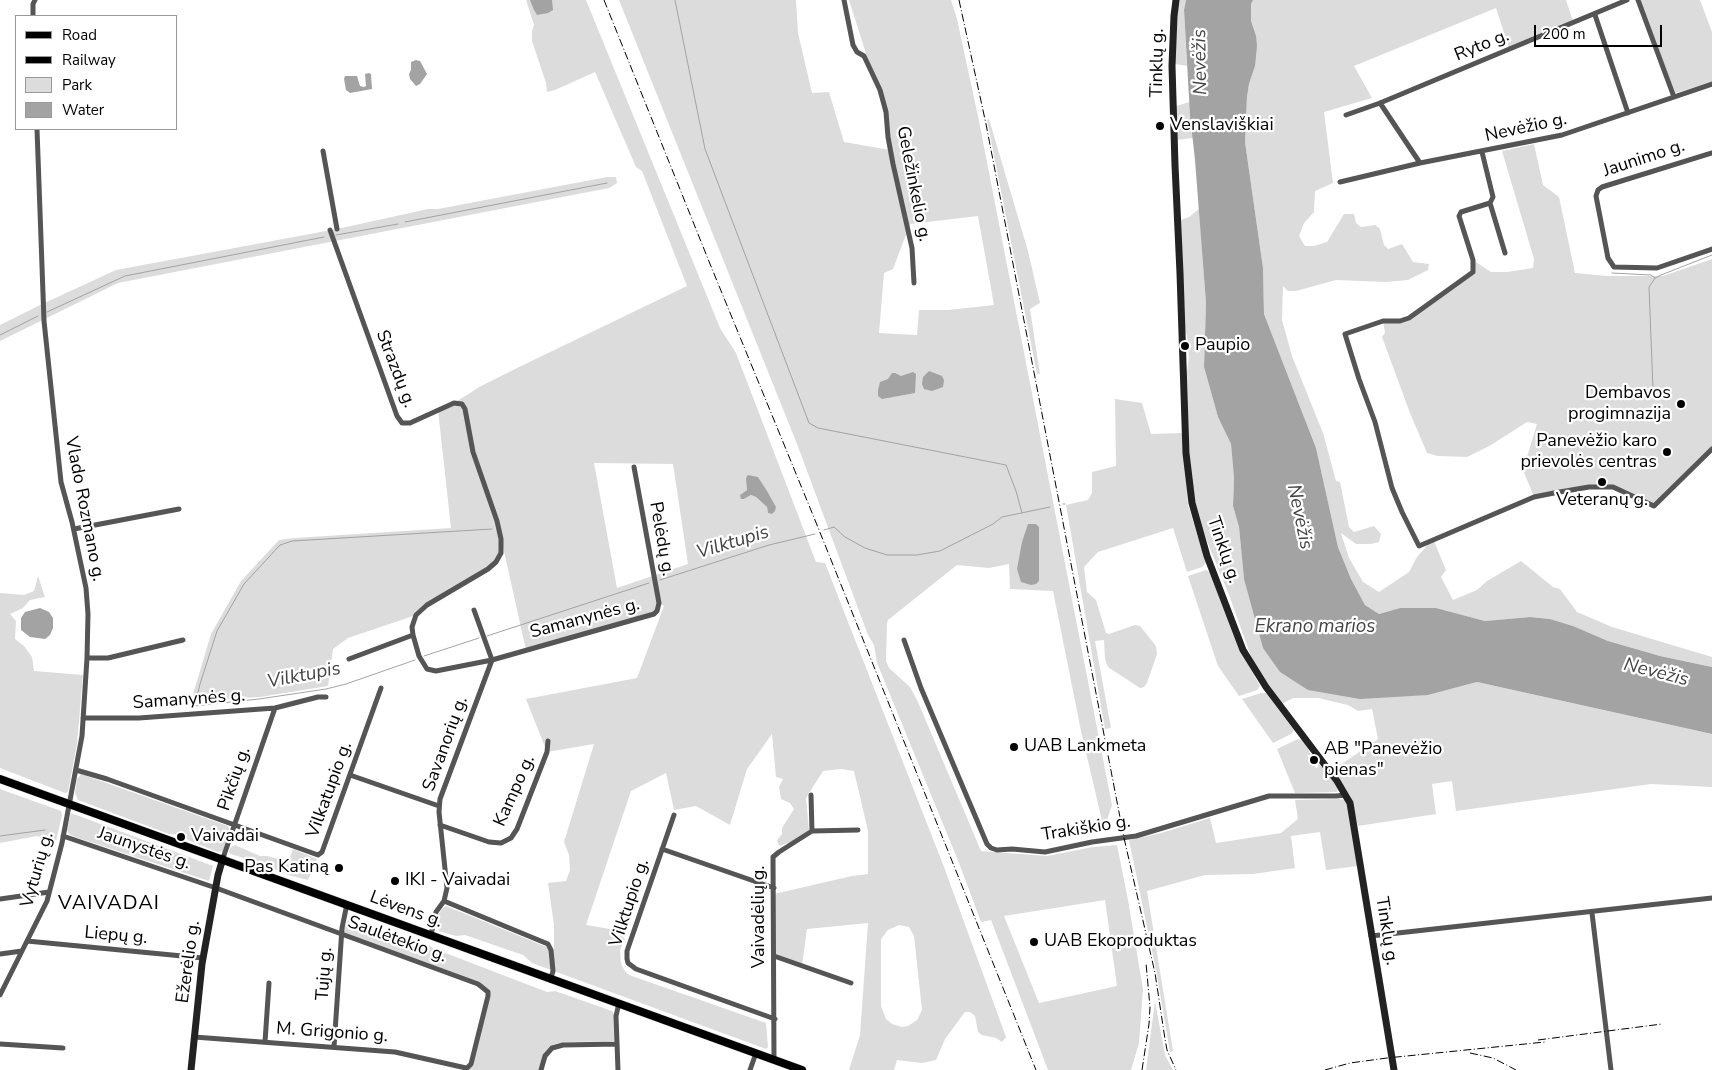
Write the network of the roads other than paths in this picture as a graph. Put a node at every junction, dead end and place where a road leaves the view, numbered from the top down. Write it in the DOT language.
graph roads {
  1 [pos="35,0"];
  2 [pos="844,0"];
  3 [pos="1176,0"];
  4 [pos="1627,0"];
  5 [pos="1638,0"];
  6 [pos="33,15"];
  7 [pos="1595,15"];
  8 [pos="1712,84"];
  9 [pos="1674,97"];
  10 [pos="1380,103"];
  11 [pos="1628,113"];
  12 [pos="1346,115"];
  13 [pos="37,130"];
  14 [pos="323,152"];
  15 [pos="1482,152"];
  16 [pos="1712,153"];
  17 [pos="1420,163"];
  18 [pos="1340,182"];
  19 [pos="1490,203"];
  20 [pos="337,229"];
  21 [pos="330,230"];
  22 [pos="1712,249"];
  23 [pos="1504,253"];
  24 [pos="914,284"];
  25 [pos="1712,450"];
  26 [pos="634,467"];
  27 [pos="179,509"];
  28 [pos="74,529"];
  29 [pos="474,610"];
  30 [pos="654,614"];
  31 [pos="413,635"];
  32 [pos="183,640"];
  33 [pos="904,640"];
  34 [pos="86,658"];
  35 [pos="349,659"];
  36 [pos="492,660"];
  37 [pos="381,688"];
  38 [pos="326,697"];
  39 [pos="275,708"];
  40 [pos="83,718"];
  41 [pos="548,741"];
  42 [pos="76,770"];
  43 [pos="350,775"];
  44 [pos="0,779"];
  45 [pos="1346,794"];
  46 [pos="811,795"];
  47 [pos="70,804"];
  48 [pos="439,806"];
  49 [pos="674,815"];
  50 [pos="234,825"];
  51 [pos="440,825"];
  52 [pos="858,830"];
  53 [pos="812,831"];
  54 [pos="63,836"];
  55 [pos="662,849"];
  56 [pos="223,858"];
  57 [pos="216,888"];
  58 [pos="774,888"];
  59 [pos="49,892"];
  60 [pos="0,898"];
  61 [pos="1712,898"];
  62 [pos="444,901"];
  63 [pos="347,904"];
  64 [pos="1592,913"];
  65 [pos="341,934"];
  66 [pos="431,935"];
  67 [pos="1372,936"];
  68 [pos="27,941"];
  69 [pos="22,951"];
  70 [pos="0,954"];
  71 [pos="774,956"];
  72 [pos="203,958"];
  73 [pos="551,978"];
  74 [pos="269,983"];
  75 [pos="851,983"];
  76 [pos="0,995"];
  77 [pos="619,1003"];
  78 [pos="775,1019"];
  79 [pos="194,1037"];
  80 [pos="265,1042"];
  81 [pos="0,1044"];
  82 [pos="617,1044"];
  83 [pos="334,1047"];
  84 [pos="63,1048"];
  85 [pos="756,1053"];
  86 [pos="774,1060"];
  87 [pos="466,1069"];
  88 [pos="191,1070"];
  89 [pos="541,1070"];
  90 [pos="618,1070"];
  91 [pos="750,1070"];
  92 [pos="802,1070"];
  93 [pos="1394,1070"];
  94 [pos="1610,1070"];
  1 -- 6 [label="street"];
  2 -- 24 [label="street, Geležinkelio g."];
  3 -- 45 [label="main road, Tinklų g."];
  4 -- 7 [label="street, Ryto g."];
  5 -- 9 [label="street"];
  7 -- 10 [label="street, Ryto g."];
  7 -- 11 [label="street"];
  8 -- 9 [label="street, Nevėžio g."];
  9 -- 11 [label="street, Nevėžio g."];
  10 -- 12 [label="street, Ryto g."];
  10 -- 17 [label="street"];
  11 -- 15 [label="street, Nevėžio g."];
  13 -- 28 [label="street, Vlado Rozmano g."];
  14 -- 20 [label="street"];
  15 -- 17 [label="street, Nevėžio g."];
  15 -- 19 [label="street"];
  16 -- 22 [label="street, Jaunimo g."];
  17 -- 18 [label="street, Nevėžio g."];
  19 -- 23 [label="street"];
  19 -- 25 [label="street"];
  21 -- 31 [label="street, Strazdų g."];
  26 -- 30 [label="street, Pelėdų g."];
  27 -- 28 [label="street"];
  28 -- 34 [label="street, Vlado Rozmano g."];
  29 -- 36 [label="street"];
  30 -- 36 [label="street, Samanynės g."];
  31 -- 35 [label="street"];
  31 -- 36 [label="street, Samanynės g."];
  32 -- 34 [label="street"];
  33 -- 45 [label="street, Trakiškio g."];
  34 -- 40 [label="street, Vlado Rozmano g."];
  36 -- 48 [label="street, Savanorių g."];
  37 -- 43 [label="street, Vilkatupio g."];
  38 -- 39 [label="street, Samanynės g."];
  39 -- 40 [label="street, Samanynės g."];
  39 -- 50 [label="street, Pikčių g."];
  40 -- 42 [label="street, Vlado Rozmano g."];
  41 -- 51 [label="street, Kampo g."];
  42 -- 47 [label="street, Vlado Rozmano g."];
  42 -- 50 [label="street, Vilkatupio g."];
  43 -- 48 [label="street"];
  43 -- 50 [label="street, Vilkatupio g."];
  44 -- 47 [label="main road, Lėvens g."];
  45 -- 67 [label="main road, Tinklų g."];
  46 -- 53 [label="street"];
  47 -- 54 [label="street, Vyturių g."];
  47 -- 56 [label="main road, Lėvens g."];
  48 -- 51 [label="street, Savanorių g."];
  49 -- 55 [label="street, Vilktupio g."];
  50 -- 56 [label="street, Pikčių g."];
  51 -- 62 [label="street, Savanorių g."];
  52 -- 53 [label="street"];
  53 -- 58 [label="street, Vaivadėlių g."];
  54 -- 57 [label="street, Jaunystės g."];
  54 -- 59 [label="street, Vyturių g."];
  55 -- 58 [label="street"];
  55 -- 78 [label="street, Vilktupio g."];
  56 -- 57 [label="main road, Ežerėlio g."];
  56 -- 63 [label="main road, Lėvens g."];
  57 -- 65 [label="street, Saulėtekio g."];
  57 -- 72 [label="main road, Ežerėlio g."];
  58 -- 71 [label="street, Vaivadėlių g."];
  59 -- 60 [label="street"];
  59 -- 68 [label="street, Vyturių g."];
  61 -- 64 [label="street"];
  62 -- 66 [label="street"];
  62 -- 73 [label="street"];
  63 -- 65 [label="street, Tujų g."];
  63 -- 66 [label="main road, Lėvens g."];
  64 -- 67 [label="street"];
  64 -- 94 [label="street"];
  65 -- 83 [label="street, Tujų g."];
  65 -- 87 [label="street, Saulėtekio g."];
  66 -- 73 [label="main road, Lėvens g."];
  67 -- 93 [label="main road, Tinklų g."];
  68 -- 69 [label="street, Vyturių g."];
  68 -- 72 [label="street, Liepų g."];
  69 -- 70 [label="street"];
  69 -- 76 [label="street, Vyturių g."];
  71 -- 75 [label="street"];
  71 -- 78 [label="street, Vaivadėlių g."];
  72 -- 79 [label="main road, Ežerėlio g."];
  73 -- 77 [label="main road, Lėvens g."];
  74 -- 80 [label="street"];
  77 -- 82 [label="street"];
  77 -- 85 [label="main road, Lėvens g."];
  78 -- 86 [label="street, Vaivadėlių g."];
  79 -- 80 [label="street, M. Grigonio g."];
  79 -- 88 [label="main road, Ežerėlio g."];
  80 -- 83 [label="street, M. Grigonio g."];
  81 -- 84 [label="street"];
  82 -- 89 [label="street"];
  82 -- 90 [label="street"];
  83 -- 87 [label="street, M. Grigonio g."];
  85 -- 86 [label="main road, Lėvens g."];
  85 -- 91 [label="street"];
  86 -- 92 [label="main road, Lėvens g."];
}
